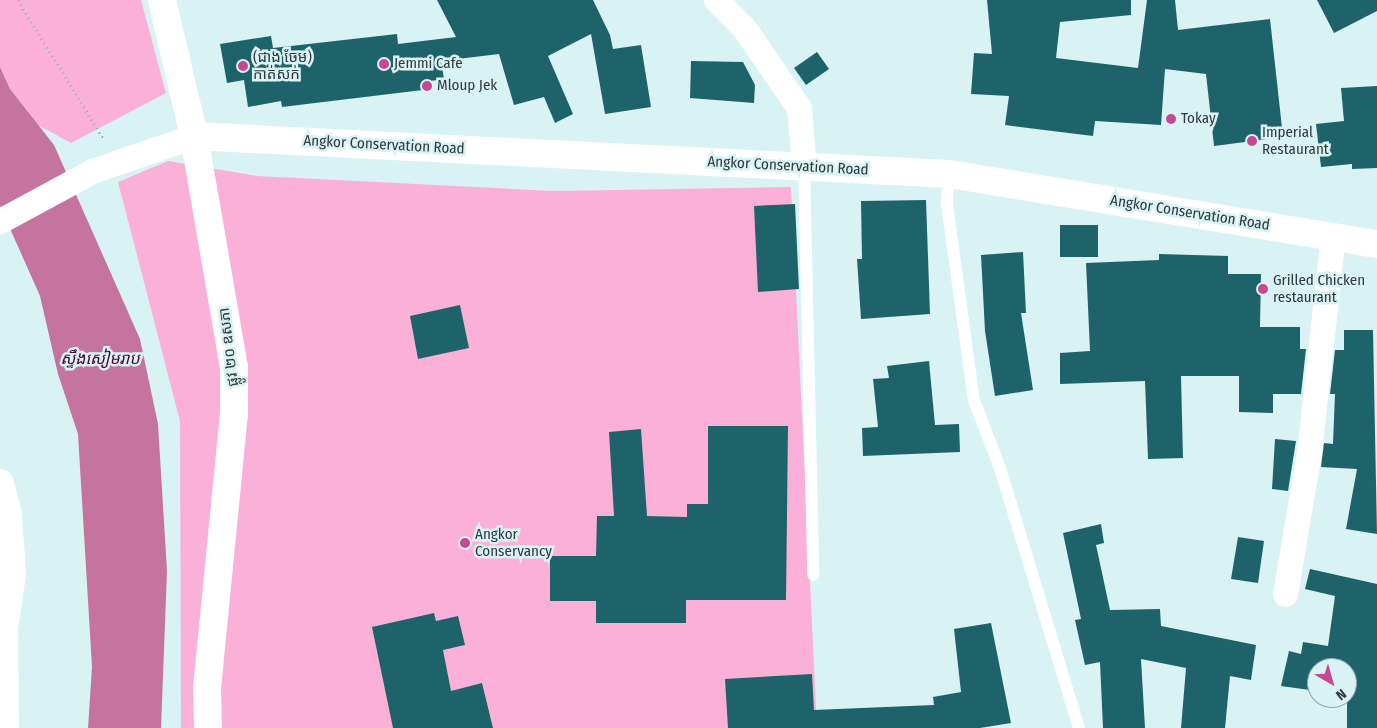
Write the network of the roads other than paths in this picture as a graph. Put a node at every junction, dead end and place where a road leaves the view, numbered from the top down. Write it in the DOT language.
graph roads {
  1 [pos="162,0"];
  2 [pos="716,0"];
  3 [pos="194,136"];
  4 [pos="804,166"];
  5 [pos="949,174"];
  6 [pos="0,221"];
  7 [pos="1333,236"];
  8 [pos="1377,244"];
  9 [pos="0,483"];
  10 [pos="814,575"];
  11 [pos="1285,594"];
  12 [pos="5,728"];
  13 [pos="208,728"];
  14 [pos="1079,728"];
  1 -- 3 [label="street, ផ្លូវ ២០ ឧសភា"];
  2 -- 4 [label="street"];
  3 -- 4 [label="street, Angkor Conservation Road"];
  3 -- 6 [label="street"];
  3 -- 13 [label="street, ផ្លូវ ២០ ឧសភា"];
  4 -- 5 [label="street, Angkor Conservation Road"];
  4 -- 10 [label="lane"];
  5 -- 7 [label="street, Angkor Conservation Road"];
  5 -- 14 [label="lane"];
  7 -- 8 [label="street, Angkor Conservation Road"];
  7 -- 11 [label="street"];
  9 -- 12 [label="street"];
}
